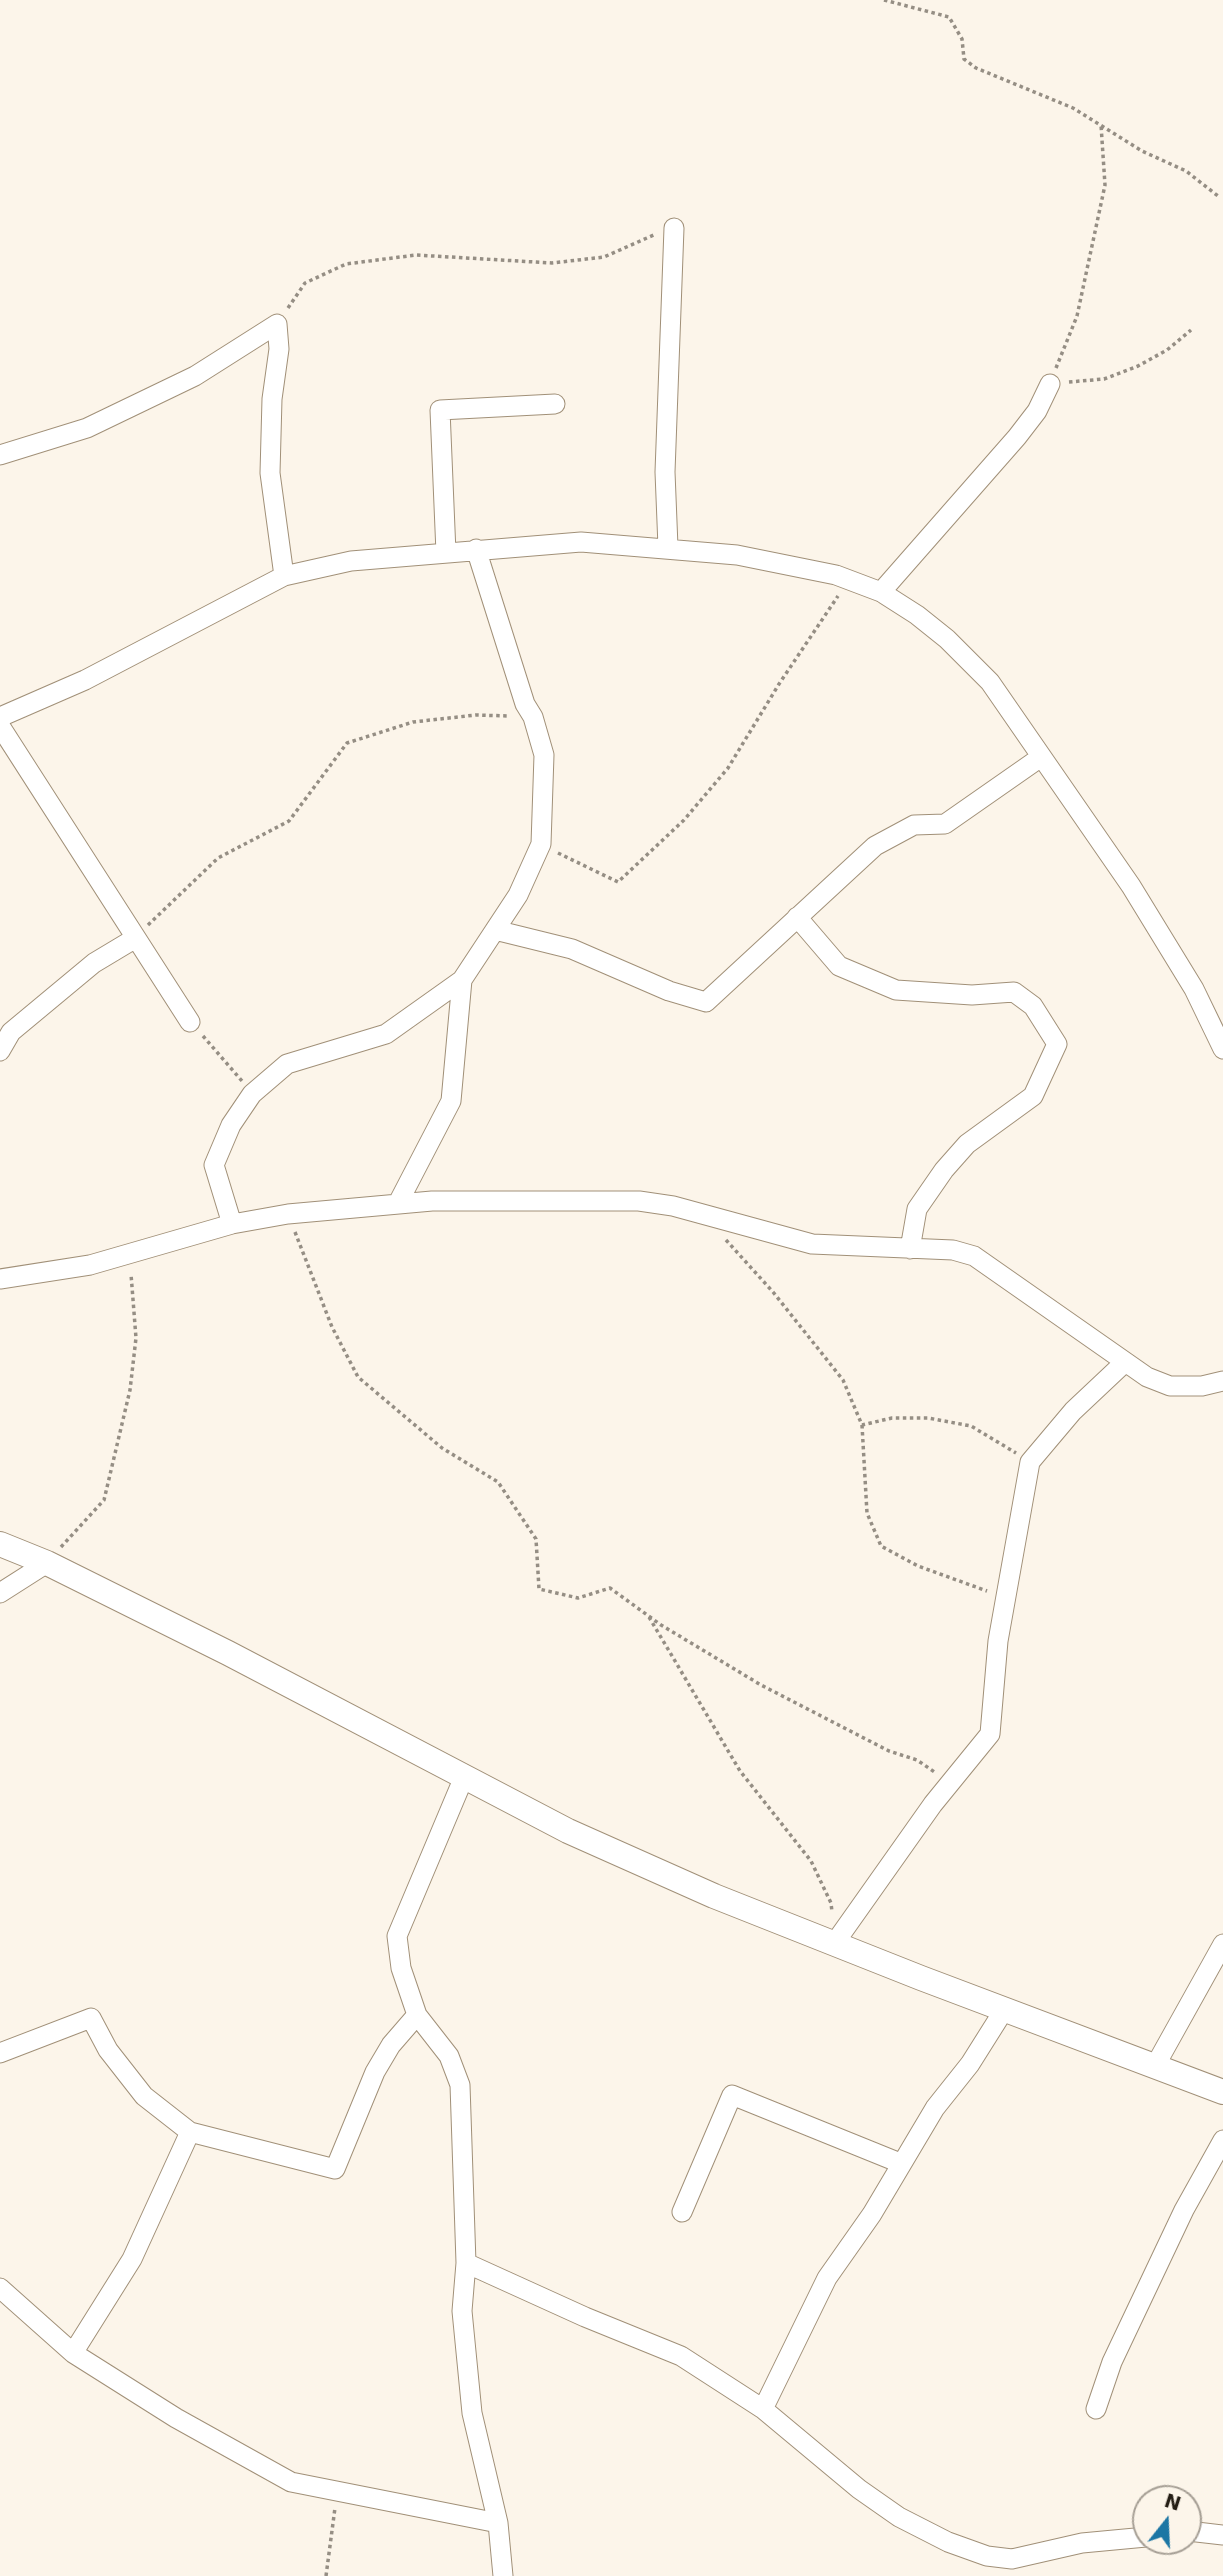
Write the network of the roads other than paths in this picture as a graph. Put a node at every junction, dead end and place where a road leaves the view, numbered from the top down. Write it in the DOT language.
graph roads {
  1 [pos="674,228"];
  2 [pos="1050,384"];
  3 [pos="555,404"];
  4 [pos="0,455"];
  5 [pos="668,547"];
  6 [pos="476,549"];
  7 [pos="446,553"];
  8 [pos="284,576"];
  9 [pos="881,592"];
  10 [pos="0,717"];
  11 [pos="0,726"];
  12 [pos="1041,757"];
  13 [pos="797,917"];
  14 [pos="495,930"];
  15 [pos="134,939"];
  16 [pos="462,980"];
  17 [pos="190,1022"];
  18 [pos="1223,1049"];
  19 [pos="0,1051"];
  20 [pos="398,1203"];
  21 [pos="232,1224"];
  22 [pos="910,1249"];
  23 [pos="0,1279"];
  24 [pos="1124,1363"];
  25 [pos="1223,1381"];
  26 [pos="0,1544"];
  27 [pos="47,1563"];
  28 [pos="0,1593"];
  29 [pos="464,1776"];
  30 [pos="834,1944"];
  31 [pos="1223,1944"];
  32 [pos="1004,2010"];
  33 [pos="417,2015"];
  34 [pos="0,2053"];
  35 [pos="1155,2066"];
  36 [pos="1223,2092"];
  37 [pos="190,2132"];
  38 [pos="1223,2140"];
  39 [pos="900,2163"];
  40 [pos="682,2212"];
  41 [pos="466,2263"];
  42 [pos="0,2288"];
  43 [pos="73,2353"];
  44 [pos="762,2409"];
  45 [pos="1096,2410"];
  46 [pos="498,2523"];
  47 [pos="1202,2533"];
  48 [pos="1223,2535"];
  49 [pos="1132,2538"];
  50 [pos="503,2576"];
  1 -- 5 [label="street"];
  2 -- 9 [label="street"];
  3 -- 7 [label="street"];
  4 -- 8 [label="street"];
  5 -- 6 [label="street"];
  5 -- 9 [label="street"];
  6 -- 7 [label="street"];
  6 -- 14 [label="street"];
  7 -- 8 [label="street"];
  8 -- 10 [label="street"];
  9 -- 12 [label="street"];
  11 -- 15 [label="street"];
  12 -- 13 [label="street"];
  12 -- 18 [label="street"];
  13 -- 14 [label="street"];
  13 -- 22 [label="street"];
  14 -- 16 [label="street"];
  15 -- 17 [label="street"];
  15 -- 19 [label="street"];
  16 -- 20 [label="street"];
  16 -- 21 [label="street"];
  20 -- 21 [label="street"];
  20 -- 22 [label="street"];
  21 -- 23 [label="street"];
  22 -- 24 [label="street"];
  24 -- 25 [label="street"];
  24 -- 30 [label="street"];
  26 -- 27 [label="main road"];
  27 -- 28 [label="street"];
  27 -- 29 [label="main road"];
  29 -- 30 [label="main road"];
  29 -- 33 [label="street"];
  30 -- 32 [label="main road"];
  31 -- 35 [label="street"];
  32 -- 35 [label="main road"];
  32 -- 39 [label="street"];
  33 -- 37 [label="street"];
  33 -- 41 [label="street"];
  34 -- 37 [label="street"];
  35 -- 36 [label="main road"];
  37 -- 43 [label="street"];
  38 -- 45 [label="street"];
  39 -- 40 [label="street"];
  39 -- 44 [label="street"];
  41 -- 44 [label="street"];
  41 -- 46 [label="street"];
  42 -- 43 [label="street"];
  43 -- 46 [label="street"];
  44 -- 49 [label="street"];
  46 -- 50 [label="street"];
  47 -- 48 [label="street"];
}
